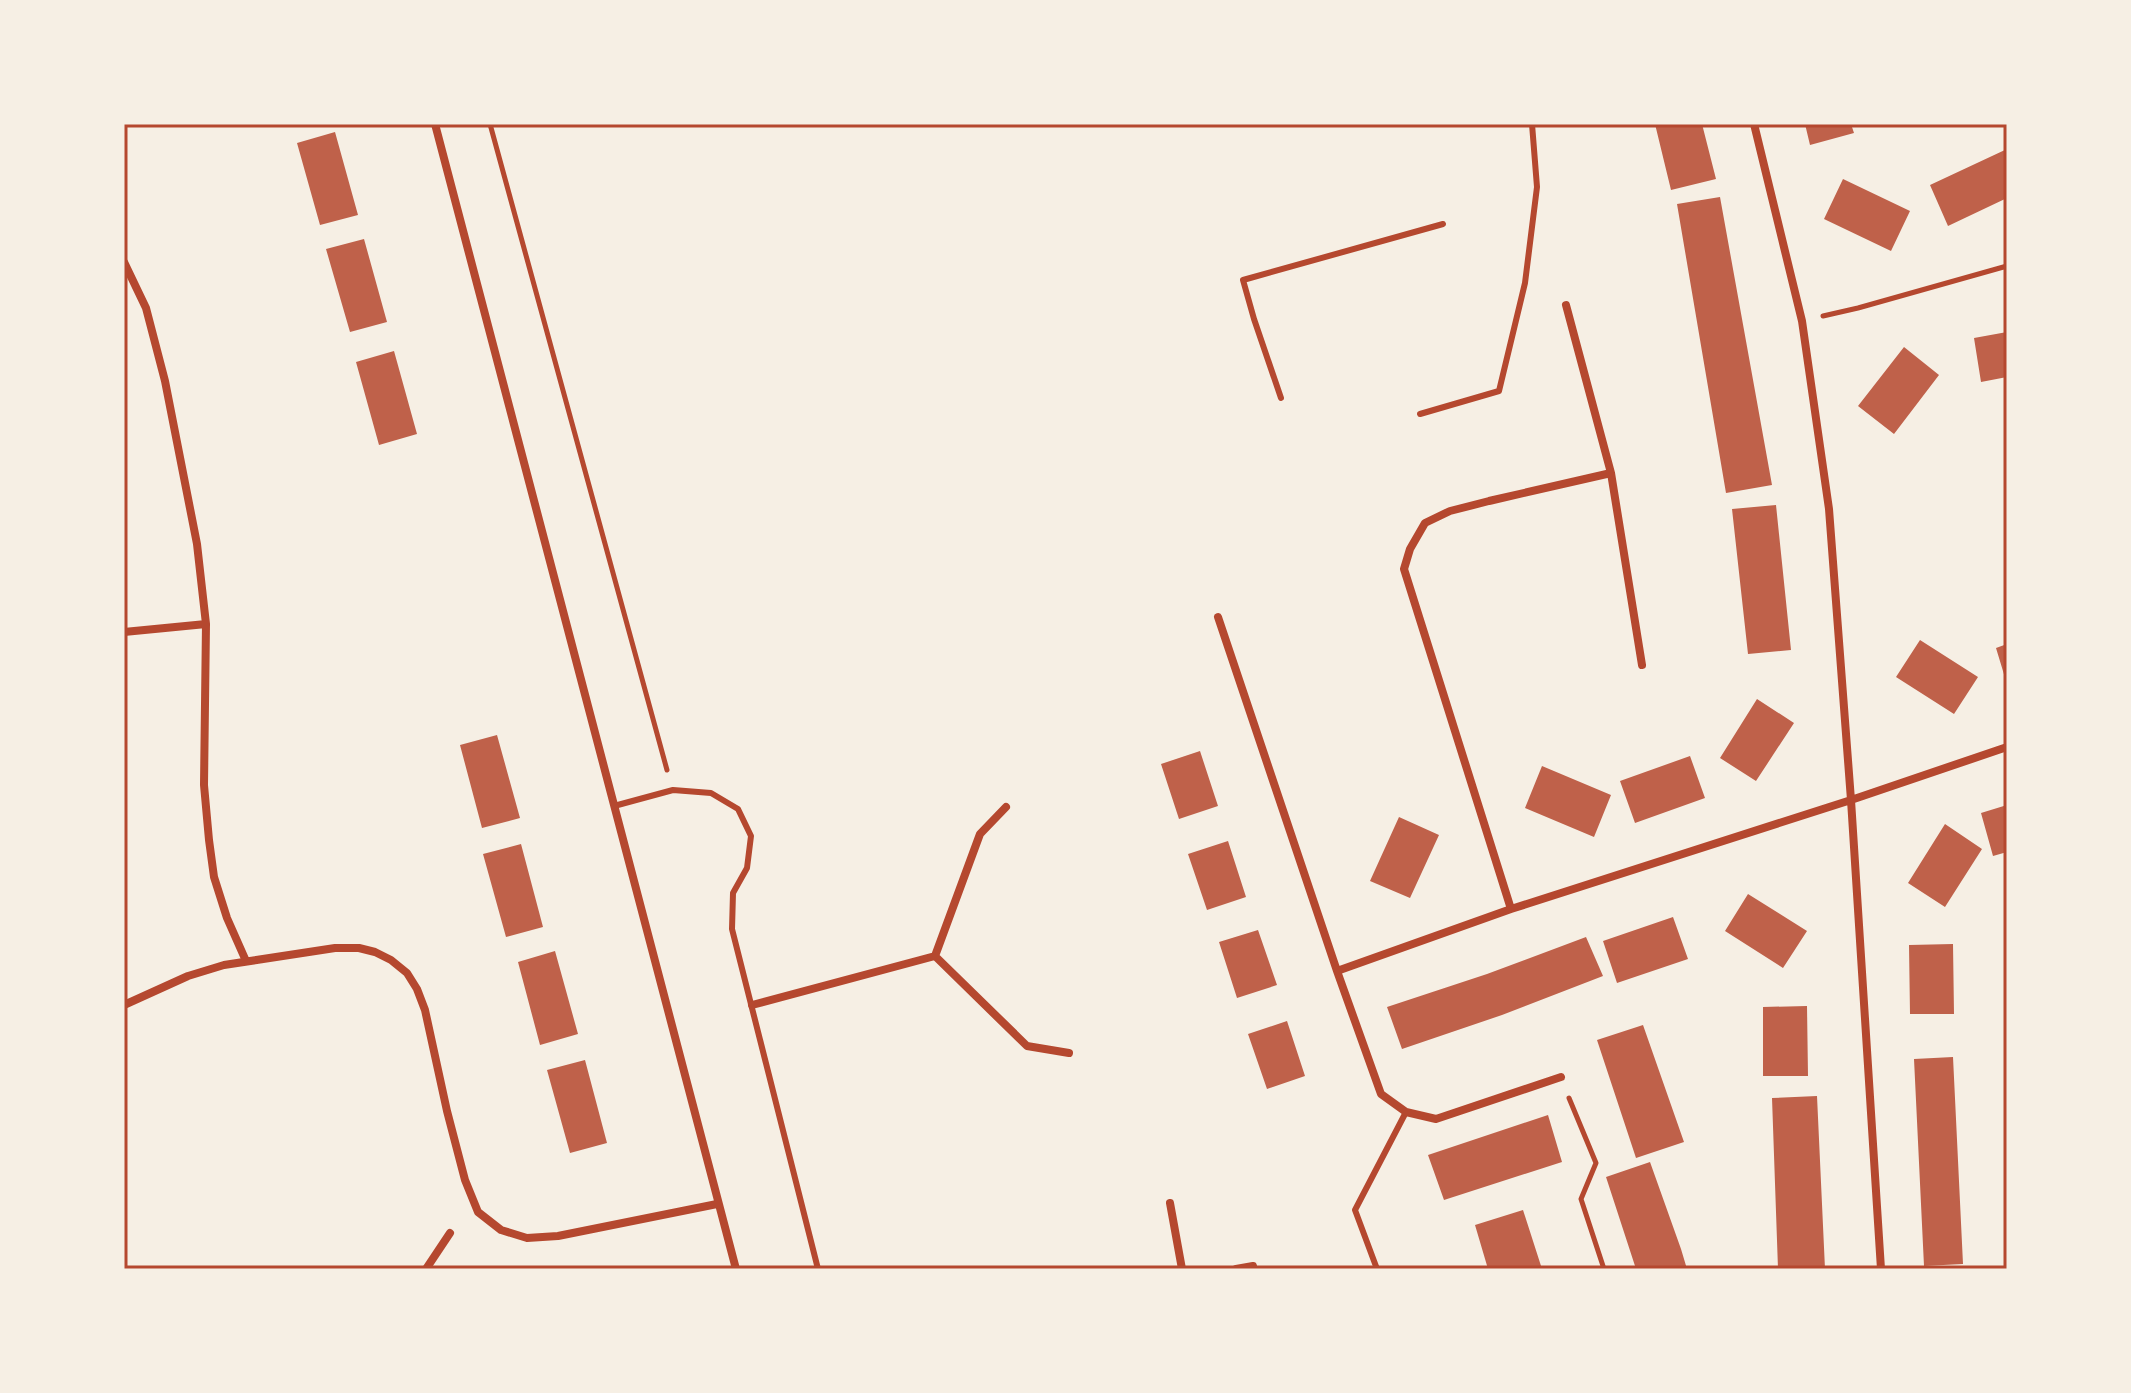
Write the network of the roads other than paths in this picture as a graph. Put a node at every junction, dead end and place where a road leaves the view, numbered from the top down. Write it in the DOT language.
graph roads {
  1 [pos="435,124"];
  2 [pos="1532,124"];
  3 [pos="1754,124"];
  4 [pos="1443,224"];
  5 [pos="124,262"];
  6 [pos="1566,305"];
  7 [pos="1281,398"];
  8 [pos="1420,414"];
  9 [pos="1611,473"];
  10 [pos="1218,617"];
  11 [pos="206,624"];
  12 [pos="124,632"];
  13 [pos="1642,665"];
  14 [pos="2007,747"];
  15 [pos="1851,800"];
  16 [pos="614,806"];
  17 [pos="1006,807"];
  18 [pos="1511,909"];
  19 [pos="935,956"];
  20 [pos="246,961"];
  21 [pos="1337,971"];
  22 [pos="124,1005"];
  23 [pos="752,1005"];
  24 [pos="1069,1053"];
  25 [pos="1561,1077"];
  26 [pos="1406,1112"];
  27 [pos="1170,1203"];
  28 [pos="717,1204"];
  29 [pos="450,1233"];
  30 [pos="1253,1266"];
  31 [pos="426,1269"];
  32 [pos="736,1269"];
  33 [pos="818,1269"];
  34 [pos="1182,1269"];
  35 [pos="1236,1269"];
  36 [pos="1377,1269"];
  37 [pos="1881,1269"];
  1 -- 16 [label="street"];
  2 -- 8 [label="lane"];
  3 -- 15 [label="street"];
  4 -- 7 [label="lane"];
  5 -- 11 [label="street"];
  6 -- 9 [label="street"];
  9 -- 13 [label="street"];
  9 -- 18 [label="street"];
  10 -- 21 [label="street"];
  11 -- 12 [label="street"];
  11 -- 20 [label="street"];
  14 -- 15 [label="street"];
  15 -- 18 [label="street"];
  15 -- 37 [label="street"];
  16 -- 23 [label="lane"];
  16 -- 28 [label="street"];
  17 -- 19 [label="street"];
  18 -- 21 [label="street"];
  19 -- 23 [label="street"];
  19 -- 24 [label="street"];
  20 -- 22 [label="street"];
  20 -- 28 [label="street"];
  21 -- 26 [label="street"];
  23 -- 33 [label="lane"];
  25 -- 26 [label="street"];
  26 -- 36 [label="lane"];
  27 -- 34 [label="street"];
  28 -- 32 [label="street"];
  29 -- 31 [label="street"];
  30 -- 35 [label="street"];
}
